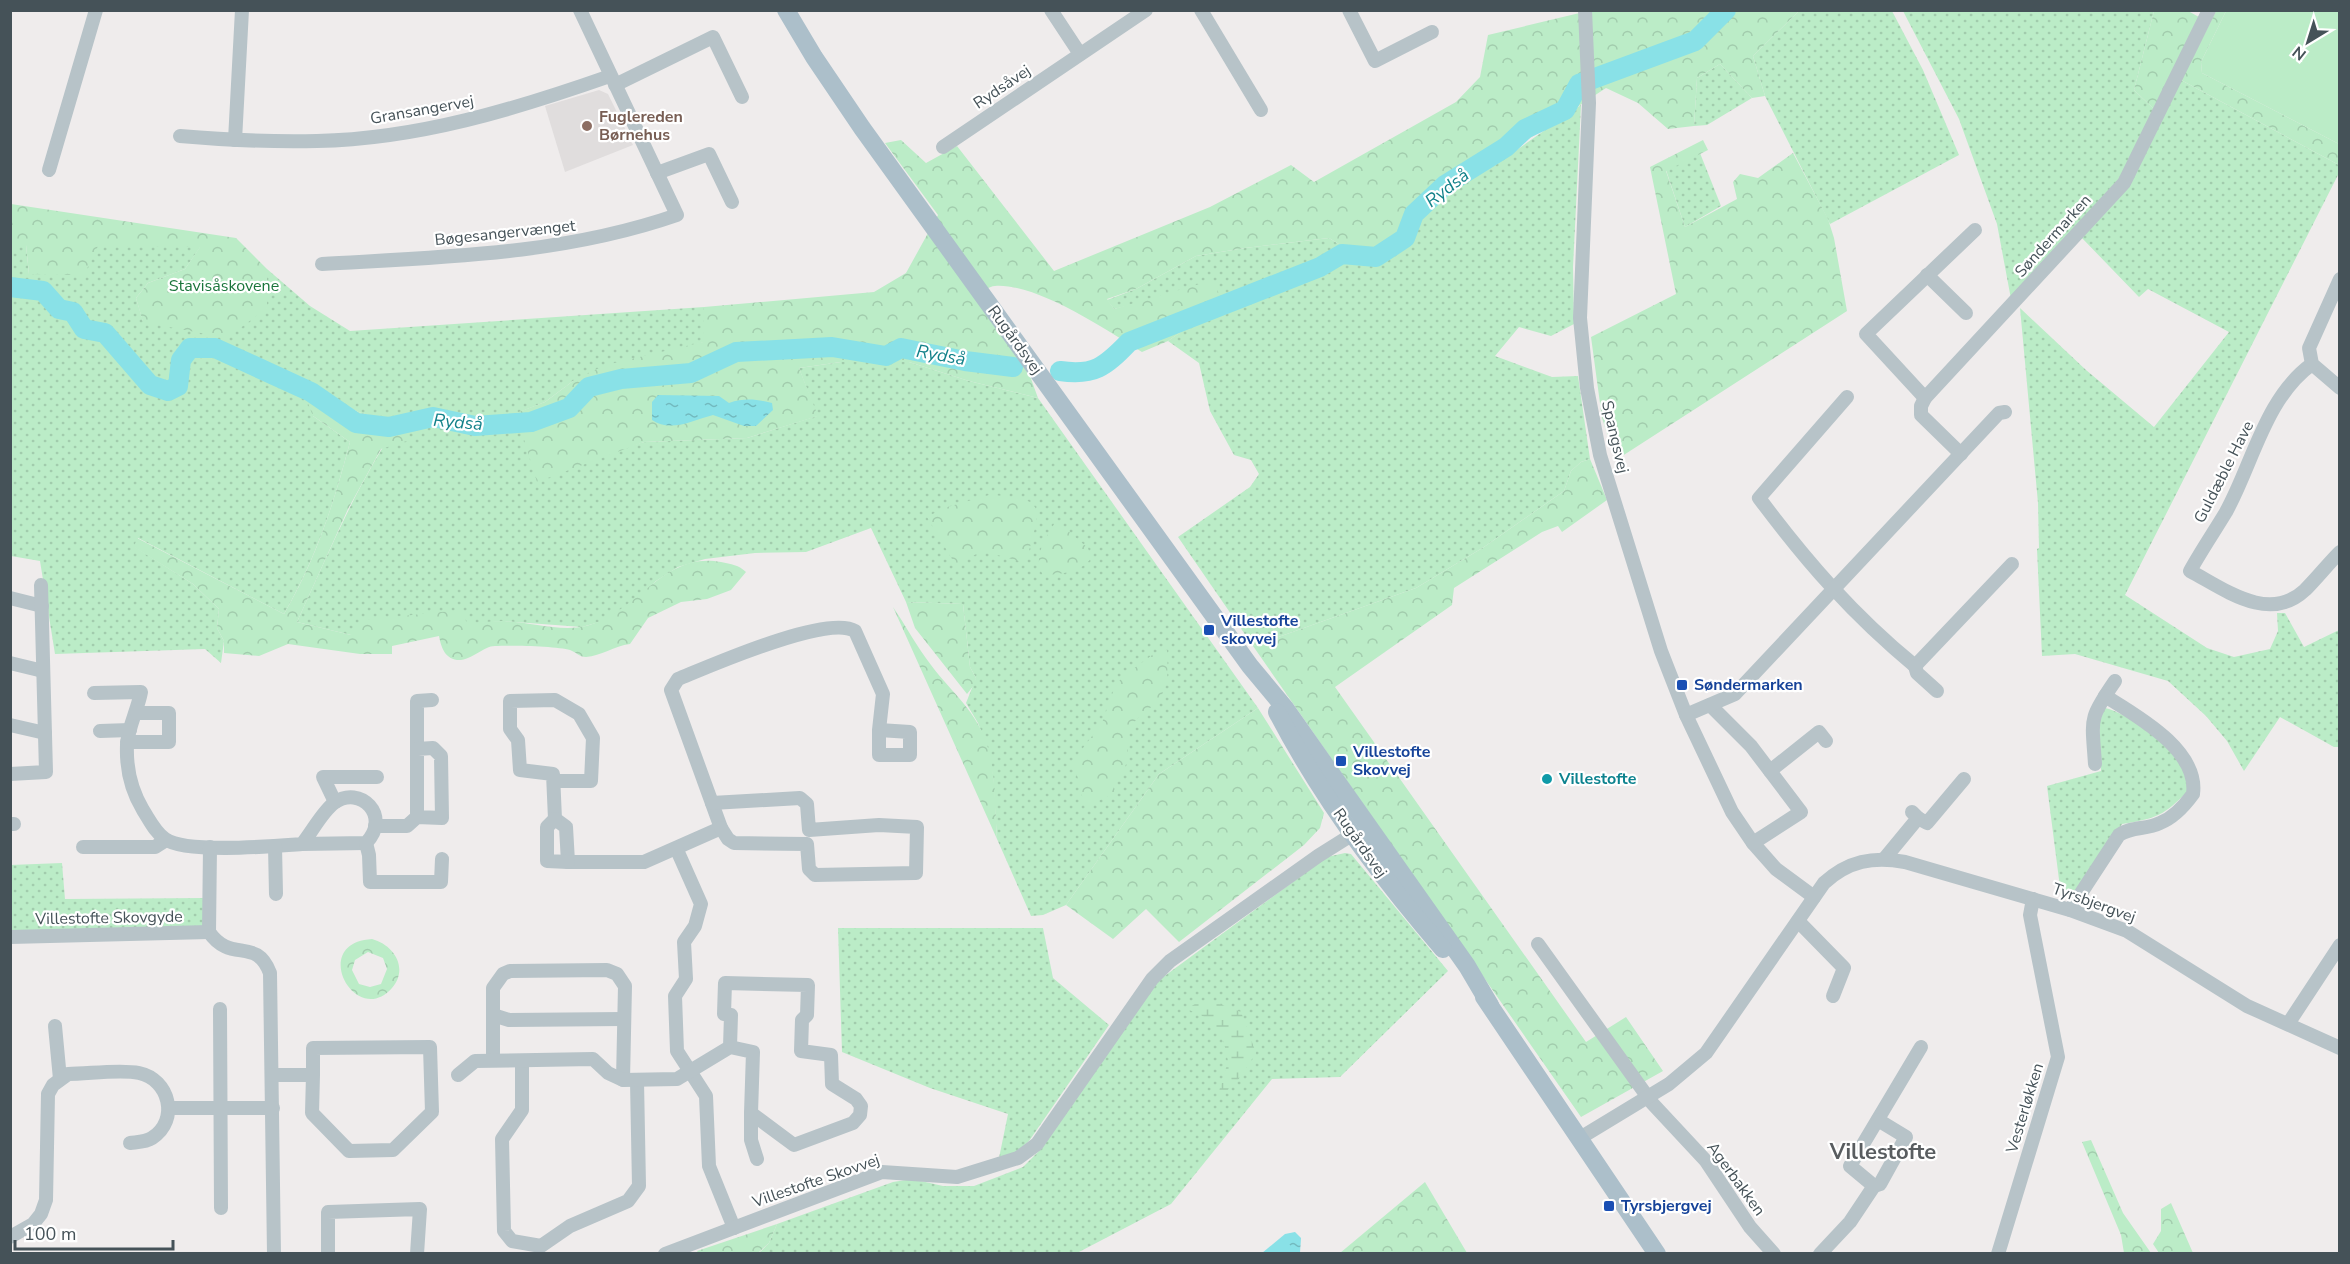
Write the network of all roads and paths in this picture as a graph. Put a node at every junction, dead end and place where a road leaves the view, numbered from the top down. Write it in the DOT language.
graph roads {
  1 [pos="96,10"];
  2 [pos="242,10"];
  3 [pos="580,10"];
  4 [pos="786,10"];
  5 [pos="1051,10"];
  6 [pos="1146,10"];
  7 [pos="1201,10"];
  8 [pos="1349,10"];
  9 [pos="1585,10"];
  10 [pos="2209,10"];
  11 [pos="1432,33"];
  12 [pos="1080,54"];
  13 [pos="612,80"];
  14 [pos="742,97"];
  15 [pos="1261,110"];
  16 [pos="180,136"];
  17 [pos="235,140"];
  18 [pos="943,147"];
  19 [pos="49,170"];
  20 [pos="657,173"];
  21 [pos="732,202"];
  22 [pos="1975,230"];
  23 [pos="322,264"];
  24 [pos="1927,275"];
  25 [pos="2340,279"];
  26 [pos="1966,313"];
  27 [pos="2312,364"];
  28 [pos="2340,388"];
  29 [pos="1847,397"];
  30 [pos="1925,398"];
  31 [pos="2006,412"];
  32 [pos="1960,454"];
  33 [pos="2340,552"];
  34 [pos="2012,564"];
  35 [pos="41,585"];
  36 [pos="1832,591"];
  37 [pos="10,598"];
  38 [pos="42,606"];
  39 [pos="10,663"];
  40 [pos="1915,666"];
  41 [pos="43,671"];
  42 [pos="2115,681"];
  43 [pos="1937,691"];
  44 [pos="94,693"];
  45 [pos="2105,696"];
  46 [pos="432,700"];
  47 [pos="1710,705"];
  48 [pos="137,713"];
  49 [pos="1686,715"];
  50 [pos="10,725"];
  51 [pos="100,730"];
  52 [pos="879,730"];
  53 [pos="45,733"];
  54 [pos="129,736"];
  55 [pos="1826,741"];
  56 [pos="417,749"];
  57 [pos="2096,764"];
  58 [pos="1770,771"];
  59 [pos="10,774"];
  60 [pos="377,777"];
  61 [pos="1964,779"];
  62 [pos="555,782"];
  63 [pos="335,802"];
  64 [pos="712,803"];
  65 [pos="417,818"];
  66 [pos="555,819"];
  67 [pos="1357,825"];
  68 [pos="375,826"];
  69 [pos="721,828"];
  70 [pos="166,840"];
  71 [pos="366,843"];
  72 [pos="1753,843"];
  73 [pos="302,844"];
  74 [pos="275,846"];
  75 [pos="83,847"];
  76 [pos="210,847"];
  77 [pos="677,850"];
  78 [pos="1885,858"];
  79 [pos="442,859"];
  80 [pos="568,862"];
  81 [pos="276,894"];
  82 [pos="1814,897"];
  83 [pos="2033,899"];
  84 [pos="2070,910"];
  85 [pos="1798,921"];
  86 [pos="209,932"];
  87 [pos="10,937"];
  88 [pos="1538,944"];
  89 [pos="2340,945"];
  90 [pos="1833,996"];
  91 [pos="1490,1005"];
  92 [pos="220,1009"];
  93 [pos="492,1015"];
  94 [pos="623,1019"];
  95 [pos="2288,1024"];
  96 [pos="55,1026"];
  97 [pos="730,1047"];
  98 [pos="1921,1047"];
  99 [pos="2340,1048"];
  100 [pos="493,1060"];
  101 [pos="522,1061"];
  102 [pos="692,1071"];
  103 [pos="273,1074"];
  104 [pos="313,1075"];
  105 [pos="458,1075"];
  106 [pos="60,1079"];
  107 [pos="630,1080"];
  108 [pos="1648,1097"];
  109 [pos="221,1107"];
  110 [pos="169,1108"];
  111 [pos="273,1108"];
  112 [pos="751,1113"];
  113 [pos="1878,1120"];
  114 [pos="1580,1138"];
  115 [pos="130,1143"];
  116 [pos="757,1159"];
  117 [pos="1874,1186"];
  118 [pos="221,1208"];
  119 [pos="734,1228"];
  120 [pos="10,1237"];
  121 [pos="274,1254"];
  122 [pos="328,1254"];
  123 [pos="417,1254"];
  124 [pos="665,1254"];
  125 [pos="1657,1254"];
  126 [pos="1774,1254"];
  127 [pos="1820,1254"];
  128 [pos="1998,1254"];
  1 -- 19 [label="street"];
  2 -- 17 [label="street"];
  3 -- 13 [label="street, Bøgesangervænget"];
  4 -- 67 [label="main road, Rugårdsvej"];
  5 -- 12 [label="street"];
  6 -- 12 [label="street, Rydsåvej"];
  7 -- 15 [label="street"];
  8 -- 11 [label="street"];
  9 -- 49 [label="street, Spangsvej"];
  10 -- 30 [label="street, Søndermarken"];
  12 -- 18 [label="street, Rydsåvej"];
  13 -- 14 [label="street, Gransangervej"];
  13 -- 17 [label="street, Gransangervej"];
  13 -- 20 [label="street, Bøgesangervænget"];
  16 -- 17 [label="street, Gransangervej"];
  20 -- 21 [label="street"];
  20 -- 23 [label="street, Bøgesangervænget"];
  22 -- 24 [label="street"];
  24 -- 26 [label="street"];
  24 -- 30 [label="street"];
  25 -- 27 [label="street"];
  27 -- 28 [label="street"];
  27 -- 33 [label="street, Guldæble Have"];
  29 -- 36 [label="street"];
  30 -- 32 [label="street"];
  31 -- 32 [label="street"];
  32 -- 36 [label="street"];
  34 -- 40 [label="street"];
  35 -- 38 [label="street"];
  36 -- 40 [label="street"];
  36 -- 47 [label="street"];
  37 -- 38 [label="street"];
  38 -- 41 [label="street"];
  39 -- 41 [label="street"];
  40 -- 43 [label="street"];
  41 -- 53 [label="street"];
  42 -- 45 [label="street"];
  44 -- 48 [label="street"];
  45 -- 57 [label="street"];
  45 -- 84 [label="street"];
  46 -- 56 [label="street"];
  47 -- 49 [label="street"];
  47 -- 58 [label="street"];
  48 -- 54 [label="street"];
  48 -- 54 [label="street"];
  49 -- 72 [label="street, Spangsvej"];
  50 -- 53 [label="street"];
  51 -- 54 [label="street"];
  52 -- 64 [label="street"];
  53 -- 59 [label="street"];
  54 -- 70 [label="street"];
  55 -- 58 [label="street"];
  56 -- 65 [label="street"];
  56 -- 65 [label="street"];
  58 -- 72 [label="street"];
  60 -- 63 [label="street"];
  61 -- 78 [label="street"];
  62 -- 62 [label="street"];
  62 -- 66 [label="street"];
  63 -- 68 [label="street"];
  63 -- 73 [label="street"];
  64 -- 69 [label="street"];
  64 -- 69 [label="street"];
  65 -- 68 [label="street"];
  66 -- 80 [label="street"];
  66 -- 80 [label="street"];
  67 -- 91 [label="main road, Rugårdsvej"];
  67 -- 91 [label="main road, Rugårdsvej"];
  67 -- 119 [label="street, Villestofte Skovvej"];
  68 -- 71 [label="street"];
  69 -- 77 [label="street"];
  70 -- 75 [label="street"];
  70 -- 76 [label="street"];
  71 -- 73 [label="street"];
  71 -- 79 [label="street"];
  72 -- 82 [label="street, Spangsvej"];
  73 -- 74 [label="street"];
  74 -- 76 [label="street"];
  74 -- 81 [label="street"];
  76 -- 86 [label="street"];
  77 -- 80 [label="street"];
  77 -- 102 [label="street"];
  78 -- 82 [label="street, Tyrsbjergvej"];
  78 -- 83 [label="street, Tyrsbjergvej"];
  82 -- 85 [label="street, Tyrsbjergvej"];
  83 -- 84 [label="street, Tyrsbjergvej"];
  83 -- 128 [label="street, Vesterløkken"];
  84 -- 95 [label="street, Tyrsbjergvej"];
  85 -- 90 [label="street"];
  85 -- 108 [label="street, Tyrsbjergvej"];
  86 -- 87 [label="street, Villestofte Skovgyde"];
  86 -- 103 [label="street"];
  88 -- 108 [label="street"];
  89 -- 95 [label="street"];
  91 -- 114 [label="main road, Rugårdsvej"];
  92 -- 109 [label="street"];
  93 -- 94 [label="street"];
  93 -- 94 [label="street"];
  93 -- 100 [label="street"];
  94 -- 107 [label="street"];
  95 -- 99 [label="street, Tyrsbjergvej"];
  96 -- 106 [label="street"];
  97 -- 102 [label="street"];
  97 -- 112 [label="street"];
  97 -- 112 [label="street"];
  98 -- 113 [label="street"];
  100 -- 101 [label="street"];
  100 -- 105 [label="street"];
  101 -- 107 [label="street"];
  101 -- 107 [label="street"];
  102 -- 107 [label="street"];
  102 -- 119 [label="street"];
  103 -- 104 [label="street"];
  103 -- 111 [label="street"];
  104 -- 104 [label="street"];
  106 -- 110 [label="street"];
  106 -- 120 [label="street"];
  108 -- 114 [label="street, Tyrsbjergvej"];
  108 -- 126 [label="street, Agerbakken"];
  109 -- 110 [label="street"];
  109 -- 111 [label="street"];
  109 -- 118 [label="street"];
  110 -- 115 [label="street"];
  111 -- 121 [label="street"];
  112 -- 116 [label="street"];
  113 -- 117 [label="street"];
  113 -- 117 [label="street"];
  114 -- 125 [label="main road, Rugårdsvej"];
  117 -- 127 [label="street"];
  119 -- 124 [label="street, Villestofte Skovvej"];
  122 -- 123 [label="street"];
}
